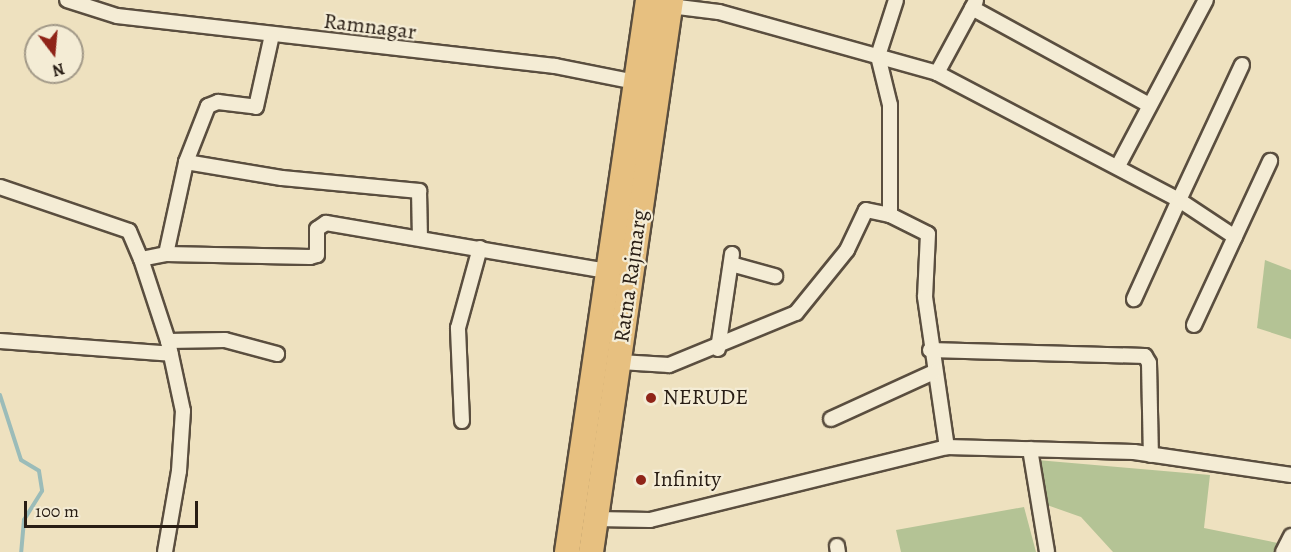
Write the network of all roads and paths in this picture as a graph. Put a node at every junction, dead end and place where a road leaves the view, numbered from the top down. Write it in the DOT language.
graph roads {
  1 [pos="66,0"];
  2 [pos="896,0"];
  3 [pos="1206,0"];
  4 [pos="663,2"];
  5 [pos="975,4"];
  6 [pos="272,35"];
  7 [pos="878,56"];
  8 [pos="1242,65"];
  9 [pos="937,73"];
  10 [pos="635,82"];
  11 [pos="1149,105"];
  12 [pos="1270,161"];
  13 [pos="186,162"];
  14 [pos="1118,166"];
  15 [pos="1,193"];
  16 [pos="1179,200"];
  17 [pos="890,215"];
  18 [pos="420,237"];
  19 [pos="1235,237"];
  20 [pos="480,248"];
  21 [pos="166,254"];
  22 [pos="141,259"];
  23 [pos="607,271"];
  24 [pos="775,276"];
  25 [pos="1134,299"];
  26 [pos="1194,325"];
  27 [pos="0,341"];
  28 [pos="170,348"];
  29 [pos="718,349"];
  30 [pos="930,350"];
  31 [pos="277,354"];
  32 [pos="620,362"];
  33 [pos="934,372"];
  34 [pos="831,419"];
  35 [pos="462,421"];
  36 [pos="947,447"];
  37 [pos="1030,449"];
  38 [pos="1151,455"];
  39 [pos="1291,475"];
  40 [pos="596,519"];
  41 [pos="1291,538"];
  42 [pos="165,552"];
  43 [pos="567,552"];
  44 [pos="591,552"];
  45 [pos="1047,552"];
  46 [pos="1283,552"];
  1 -- 6 [label="street, Ramnagar"];
  2 -- 7 [label="street"];
  3 -- 11 [label="street"];
  4 -- 7 [label="street"];
  4 -- 10 [label="highway, Ratna Rajmarg"];
  4 -- 32 [label="highway, Ratna Rajmarg"];
  5 -- 9 [label="street"];
  5 -- 11 [label="street"];
  6 -- 10 [label="street, Ramnagar"];
  6 -- 13 [label="street"];
  7 -- 9 [label="street"];
  7 -- 17 [label="street"];
  8 -- 16 [label="street"];
  9 -- 14 [label="street"];
  10 -- 23 [label="highway, Ratna Rajmarg"];
  11 -- 14 [label="street"];
  12 -- 19 [label="street"];
  13 -- 18 [label="street"];
  13 -- 21 [label="street"];
  14 -- 16 [label="street"];
  15 -- 22 [label="street"];
  16 -- 19 [label="street"];
  16 -- 25 [label="street"];
  17 -- 29 [label="street"];
  17 -- 30 [label="street"];
  18 -- 20 [label="street"];
  18 -- 21 [label="street"];
  19 -- 26 [label="street"];
  20 -- 23 [label="street"];
  20 -- 35 [label="street"];
  21 -- 22 [label="street"];
  22 -- 28 [label="street"];
  23 -- 43 [label="highway, Ratna Rajmarg"];
  24 -- 29 [label="street"];
  27 -- 28 [label="street"];
  28 -- 31 [label="street"];
  28 -- 42 [label="street"];
  29 -- 32 [label="street"];
  30 -- 33 [label="street"];
  30 -- 38 [label="street"];
  32 -- 40 [label="highway, Ratna Rajmarg"];
  33 -- 34 [label="street"];
  33 -- 36 [label="street"];
  36 -- 37 [label="street"];
  36 -- 40 [label="street"];
  37 -- 38 [label="street"];
  37 -- 45 [label="street"];
  38 -- 39 [label="street"];
  40 -- 44 [label="highway, Ratna Rajmarg"];
  41 -- 46 [label="street"];
}
